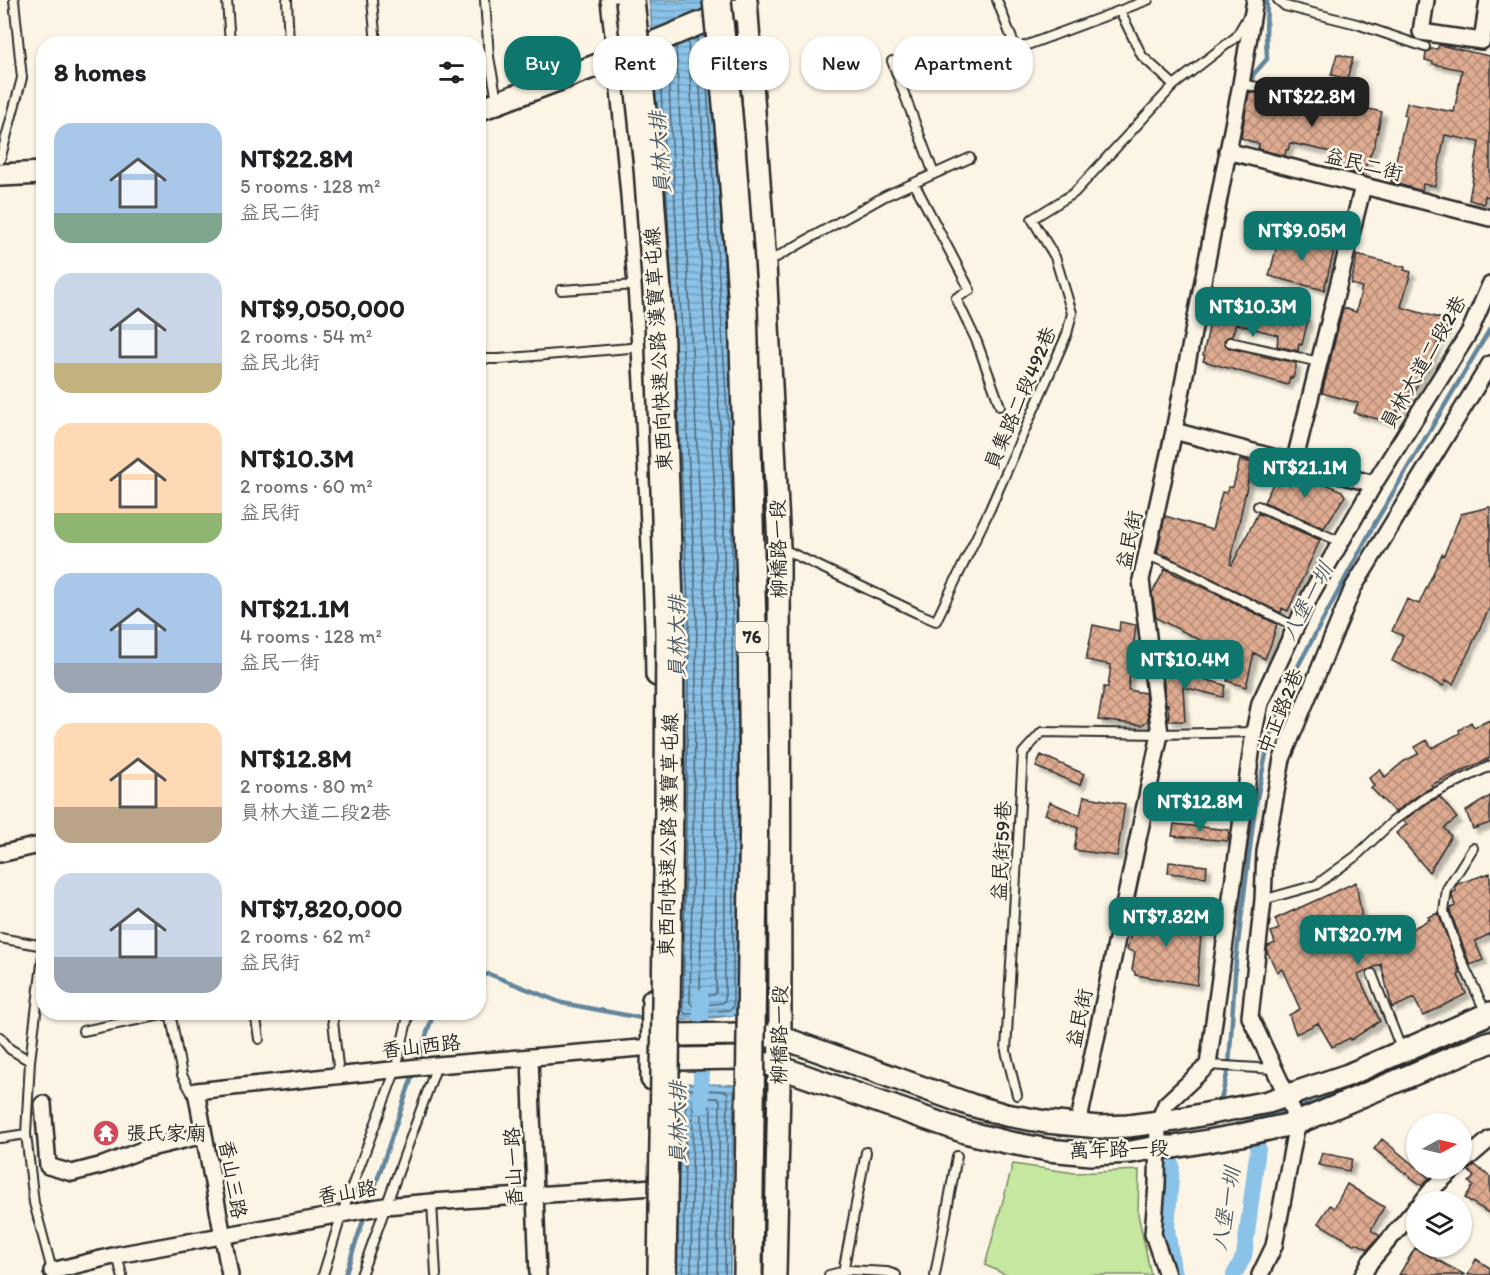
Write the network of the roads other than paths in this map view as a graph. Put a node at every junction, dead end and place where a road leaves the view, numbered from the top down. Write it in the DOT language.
graph roads {
  1 [pos="14,0"];
  2 [pos="227,0"];
  3 [pos="287,0"];
  4 [pos="372,0"];
  5 [pos="485,0"];
  6 [pos="612,0"];
  7 [pos="630,0"];
  8 [pos="997,0"];
  9 [pos="1148,0"];
  10 [pos="1255,0"];
  11 [pos="1278,0"];
  12 [pos="1426,0"];
  13 [pos="1488,0"];
  14 [pos="749,1"];
  15 [pos="715,9"];
  16 [pos="1120,11"];
  17 [pos="229,36"];
  18 [pos="289,36"];
  19 [pos="375,36"];
  20 [pos="616,36"];
  21 [pos="664,36"];
  22 [pos="1011,36"];
  23 [pos="1033,43"];
  24 [pos="1425,47"];
  25 [pos="892,61"];
  26 [pos="593,67"];
  27 [pos="1241,84"];
  28 [pos="1174,85"];
  29 [pos="622,90"];
  30 [pos="1302,95"];
  31 [pos="488,106"];
  32 [pos="1227,151"];
  33 [pos="970,158"];
  34 [pos="0,160"];
  35 [pos="36,173"];
  36 [pos="934,174"];
  37 [pos="0,175"];
  38 [pos="914,183"];
  39 [pos="1364,186"];
  40 [pos="1490,218"];
  41 [pos="765,264"];
  42 [pos="639,285"];
  43 [pos="1490,285"];
  44 [pos="561,290"];
  45 [pos="1230,342"];
  46 [pos="643,346"];
  47 [pos="486,359"];
  48 [pos="1319,362"];
  49 [pos="1490,364"];
  50 [pos="1000,406"];
  51 [pos="1174,431"];
  52 [pos="1294,463"];
  53 [pos="1374,484"];
  54 [pos="1258,506"];
  55 [pos="1341,542"];
  56 [pos="779,547"];
  57 [pos="1147,555"];
  58 [pos="1296,627"];
  59 [pos="1254,732"];
  60 [pos="1160,734"];
  61 [pos="1490,766"];
  62 [pos="36,846"];
  63 [pos="1473,848"];
  64 [pos="0,854"];
  65 [pos="1263,900"];
  66 [pos="0,938"];
  67 [pos="36,945"];
  68 [pos="1372,974"];
  69 [pos="36,1012"];
  70 [pos="1488,1014"];
  71 [pos="136,1020"];
  72 [pos="171,1020"];
  73 [pos="256,1020"];
  74 [pos="333,1020"];
  75 [pos="407,1020"];
  76 [pos="83,1031"];
  77 [pos="0,1037"];
  78 [pos="780,1037"];
  79 [pos="259,1039"];
  80 [pos="1489,1044"];
  81 [pos="652,1047"];
  82 [pos="1402,1051"];
  83 [pos="530,1057"];
  84 [pos="30,1060"];
  85 [pos="437,1065"];
  86 [pos="1208,1065"];
  87 [pos="779,1067"];
  88 [pos="396,1069"];
  89 [pos="1274,1069"];
  90 [pos="339,1075"];
  91 [pos="196,1091"];
  92 [pos="1017,1095"];
  93 [pos="1277,1099"];
  94 [pos="43,1104"];
  95 [pos="199,1108"];
  96 [pos="1167,1121"];
  97 [pos="1297,1123"];
  98 [pos="1078,1125"];
  99 [pos="26,1134"];
  100 [pos="204,1135"];
  101 [pos="0,1138"];
  102 [pos="1490,1139"];
  103 [pos="1166,1147"];
  104 [pos="866,1152"];
  105 [pos="1472,1155"];
  106 [pos="957,1156"];
  107 [pos="1442,1179"];
  108 [pos="654,1187"];
  109 [pos="1430,1191"];
  110 [pos="535,1196"];
  111 [pos="432,1202"];
  112 [pos="385,1206"];
  113 [pos="342,1213"];
  114 [pos="1406,1220"];
  115 [pos="222,1235"];
  116 [pos="117,1255"];
  117 [pos="843,1272"];
  118 [pos="53,1273"];
  119 [pos="122,1275"];
  120 [pos="230,1275"];
  121 [pos="323,1275"];
  122 [pos="361,1275"];
  123 [pos="436,1275"];
  124 [pos="538,1275"];
  125 [pos="652,1275"];
  126 [pos="662,1275"];
  127 [pos="748,1275"];
  128 [pos="775,1275"];
  129 [pos="829,1275"];
  130 [pos="896,1275"];
  131 [pos="935,1275"];
  132 [pos="1167,1275"];
  133 [pos="1260,1275"];
  134 [pos="1364,1275"];
  1 -- 34 [label="lane"];
  2 -- 17 [label="lane"];
  3 -- 18 [label="lane"];
  4 -- 19 [label="lane"];
  5 -- 31 [label="lane"];
  6 -- 20 [label="main road"];
  7 -- 126 [label="highway, 東西向快速公路 漢寶草屯線, bridge"];
  8 -- 22 [label="lane"];
  9 -- 16 [label="lane"];
  10 -- 27 [label="street, 益民街"];
  10 -- 28 [label="lane, 員集路二段492巷"];
  11 -- 24 [label="lane"];
  12 -- 13 [label="street"];
  14 -- 15 [label="main road"];
  14 -- 41 [label="main road, 柳橋路一段"];
  15 -- 21 [label="main road"];
  15 -- 127 [label="highway, 76, bridge"];
  16 -- 23 [label="lane"];
  16 -- 28 [label="lane"];
  25 -- 36 [label="lane"];
  26 -- 31 [label="main road"];
  27 -- 30 [label="lane"];
  27 -- 32 [label="street, 益民街"];
  28 -- 56 [label="lane, 員集路二段492巷"];
  29 -- 42 [label="main road"];
  32 -- 39 [label="street, 益民二街"];
  32 -- 51 [label="street, 益民街"];
  33 -- 36 [label="lane"];
  35 -- 37 [label="main road"];
  36 -- 38 [label="lane"];
  38 -- 41 [label="lane"];
  38 -- 50 [label="lane"];
  39 -- 40 [label="street, 益民二街"];
  39 -- 48 [label="street"];
  41 -- 56 [label="main road, 柳橋路一段"];
  42 -- 44 [label="lane"];
  42 -- 46 [label="main road"];
  43 -- 53 [label="street, 員林大道二段2巷"];
  45 -- 48 [label="lane"];
  46 -- 47 [label="lane"];
  46 -- 81 [label="main road"];
  48 -- 52 [label="street"];
  49 -- 65 [label="street, 中正路2巷"];
  51 -- 52 [label="street"];
  51 -- 57 [label="street, 益民街"];
  52 -- 53 [label="street"];
  53 -- 55 [label="street, 員林大道二段2巷"];
  54 -- 55 [label="lane"];
  55 -- 58 [label="street, 員林大道二段2巷"];
  56 -- 78 [label="main road, 柳橋路一段"];
  57 -- 58 [label="lane"];
  57 -- 60 [label="street, 益民街"];
  58 -- 59 [label="street, 員林大道二段2巷"];
  59 -- 60 [label="lane, 益民街59巷"];
  59 -- 86 [label="street, 員林大道二段2巷"];
  60 -- 92 [label="lane, 益民街59巷"];
  60 -- 98 [label="street, 益民街"];
  61 -- 65 [label="lane"];
  62 -- 64 [label="street"];
  63 -- 70 [label="lane"];
  65 -- 89 [label="street, 中正路2巷"];
  66 -- 67 [label="lane"];
  68 -- 82 [label="lane"];
  69 -- 84 [label="lane"];
  70 -- 82 [label="main road, 萬年路一段"];
  71 -- 76 [label="lane"];
  72 -- 95 [label="lane"];
  73 -- 79 [label="lane"];
  74 -- 90 [label="lane"];
  75 -- 88 [label="lane"];
  77 -- 84 [label="lane"];
  78 -- 81 [label="main road, 萬年路一段"];
  78 -- 87 [label="main road, 柳橋路一段"];
  78 -- 98 [label="main road, 萬年路一段"];
  80 -- 97 [label="main road, 萬年路一段"];
  81 -- 83 [label="street, 香山西路"];
  81 -- 87 [label="main road, 萬年路一段"];
  81 -- 108 [label="main road"];
  82 -- 93 [label="main road, 萬年路一段"];
  83 -- 85 [label="street, 香山西路"];
  83 -- 110 [label="street, 香山一路"];
  84 -- 99 [label="lane"];
  85 -- 88 [label="street, 香山西路"];
  85 -- 112 [label="lane"];
  86 -- 89 [label="lane"];
  86 -- 96 [label="street"];
  87 -- 103 [label="main road, 萬年路一段"];
  87 -- 128 [label="main road, 柳橋路一段"];
  88 -- 90 [label="street, 香山西路"];
  88 -- 113 [label="lane"];
  89 -- 93 [label="street, 中正路2巷"];
  90 -- 91 [label="street, 香山西路"];
  91 -- 95 [label="street, 香山三路"];
  93 -- 96 [label="main road, 萬年路一段"];
  93 -- 97 [label="street, 中正路2巷"];
  94 -- 100 [label="street"];
  95 -- 100 [label="street, 香山三路"];
  96 -- 98 [label="main road, 萬年路一段"];
  96 -- 103 [label="street"];
  97 -- 103 [label="main road, 萬年路一段"];
  97 -- 133 [label="street"];
  99 -- 101 [label="lane"];
  99 -- 118 [label="lane"];
  100 -- 115 [label="street, 香山三路"];
  102 -- 105 [label="street"];
  103 -- 132 [label="street"];
  104 -- 117 [label="lane"];
  106 -- 131 [label="lane"];
  107 -- 109 [label="street"];
  108 -- 110 [label="street, 香山路"];
  108 -- 125 [label="main road"];
  110 -- 111 [label="street, 香山路"];
  110 -- 124 [label="street, 香山一路"];
  111 -- 112 [label="street, 香山路"];
  111 -- 123 [label="lane"];
  112 -- 113 [label="street, 香山路"];
  112 -- 122 [label="lane"];
  113 -- 115 [label="street, 香山路"];
  113 -- 121 [label="lane"];
  114 -- 134 [label="street"];
  115 -- 116 [label="street, 香山路"];
  115 -- 120 [label="street, 香山三路"];
  116 -- 118 [label="street, 香山路"];
  116 -- 119 [label="lane"];
  117 -- 129 [label="lane"];
  117 -- 130 [label="lane"];
}
